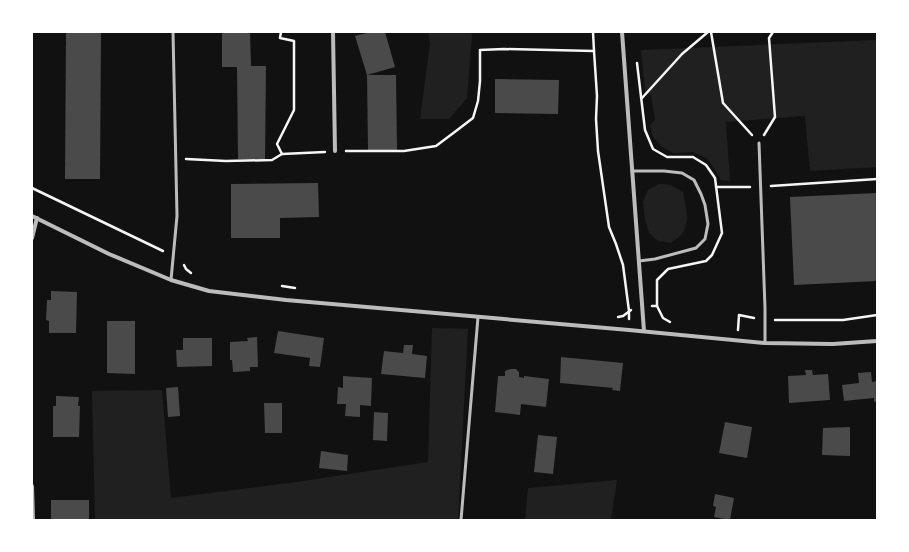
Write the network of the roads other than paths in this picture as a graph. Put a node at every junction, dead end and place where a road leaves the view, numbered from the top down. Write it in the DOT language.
graph roads {
  1 [pos="174,32"];
  2 [pos="333,32"];
  3 [pos="622,32"];
  4 [pos="759,143"];
  5 [pos="335,151"];
  6 [pos="632,171"];
  7 [pos="32,216"];
  8 [pos="37,218"];
  9 [pos="32,238"];
  10 [pos="639,261"];
  11 [pos="171,280"];
  12 [pos="478,317"];
  13 [pos="644,331"];
  14 [pos="877,341"];
  15 [pos="765,343"];
  16 [pos="32,486"];
  17 [pos="33,520"];
  18 [pos="461,520"];
  1 -- 11 [label="lane"];
  2 -- 5 [label="street"];
  3 -- 6 [label="street"];
  4 -- 15 [label="lane"];
  6 -- 10 [label="street"];
  6 -- 10 [label="lane"];
  7 -- 8 [label="street"];
  8 -- 9 [label="street"];
  8 -- 11 [label="street"];
  10 -- 13 [label="street"];
  11 -- 12 [label="street"];
  12 -- 13 [label="street"];
  12 -- 18 [label="lane"];
  13 -- 15 [label="street"];
  14 -- 15 [label="street"];
  16 -- 17 [label="street"];
}
